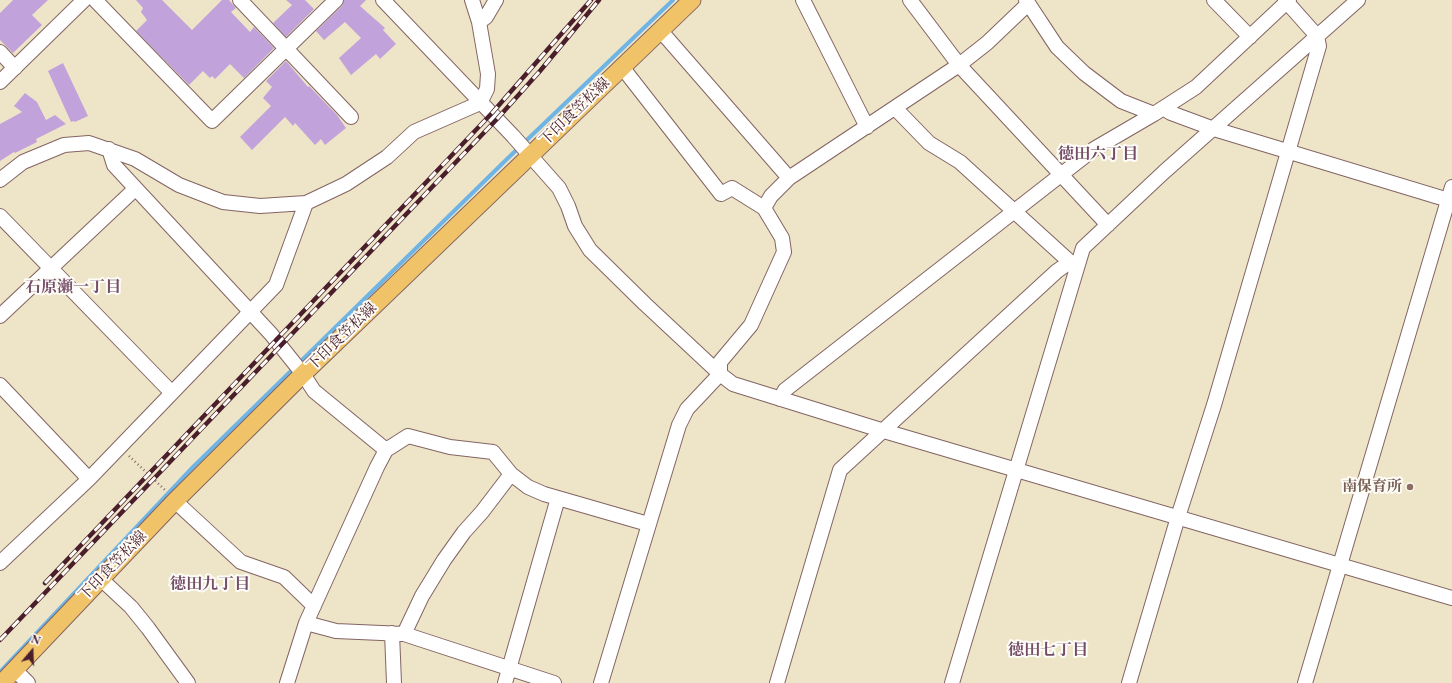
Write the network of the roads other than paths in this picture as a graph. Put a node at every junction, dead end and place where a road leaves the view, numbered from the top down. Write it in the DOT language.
graph roads {
  1 [pos="84,0"];
  2 [pos="95,0"];
  3 [pos="240,0"];
  4 [pos="336,0"];
  5 [pos="383,0"];
  6 [pos="472,0"];
  7 [pos="496,0"];
  8 [pos="692,0"];
  9 [pos="803,0"];
  10 [pos="910,0"];
  11 [pos="1214,0"];
  12 [pos="1358,0"];
  13 [pos="1287,1"];
  14 [pos="1027,2"];
  15 [pos="479,22"];
  16 [pos="660,30"];
  17 [pos="1317,36"];
  18 [pos="1250,37"];
  19 [pos="286,48"];
  20 [pos="0,52"];
  21 [pos="959,64"];
  22 [pos="622,67"];
  23 [pos="15,68"];
  24 [pos="0,82"];
  25 [pos="480,102"];
  26 [pos="896,108"];
  27 [pos="1159,111"];
  28 [pos="351,117"];
  29 [pos="867,127"];
  30 [pos="1214,129"];
  31 [pos="109,148"];
  32 [pos="1289,152"];
  33 [pos="528,153"];
  34 [pos="1061,174"];
  35 [pos="789,178"];
  36 [pos="0,180"];
  37 [pos="135,189"];
  38 [pos="1451,196"];
  39 [pos="306,203"];
  40 [pos="764,208"];
  41 [pos="1014,209"];
  42 [pos="0,216"];
  43 [pos="1108,225"];
  44 [pos="1074,262"];
  45 [pos="50,269"];
  46 [pos="252,312"];
  47 [pos="0,316"];
  48 [pos="301,371"];
  49 [pos="720,374"];
  50 [pos="0,385"];
  51 [pos="172,393"];
  52 [pos="780,399"];
  53 [pos="884,431"];
  54 [pos="386,450"];
  55 [pos="1016,469"];
  56 [pos="511,474"];
  57 [pos="89,479"];
  58 [pos="558,498"];
  59 [pos="175,500"];
  60 [pos="1178,517"];
  61 [pos="648,524"];
  62 [pos="2,557"];
  63 [pos="1340,565"];
  64 [pos="101,579"];
  65 [pos="1452,598"];
  66 [pos="314,606"];
  67 [pos="306,623"];
  68 [pos="398,633"];
  69 [pos="14,669"];
  70 [pos="509,669"];
  71 [pos="2,683"];
  72 [pos="28,683"];
  73 [pos="188,683"];
  74 [pos="287,683"];
  75 [pos="394,683"];
  76 [pos="505,683"];
  77 [pos="554,683"];
  78 [pos="601,683"];
  79 [pos="777,683"];
  80 [pos="952,683"];
  81 [pos="1129,683"];
  82 [pos="1305,683"];
  1 -- 23 [label="street"];
  2 -- 19 [label="street"];
  3 -- 19 [label="street"];
  4 -- 19 [label="street"];
  5 -- 25 [label="street"];
  6 -- 15 [label="street"];
  7 -- 15 [label="street"];
  8 -- 16 [label="main road, 下印食笠松線"];
  9 -- 29 [label="street"];
  10 -- 21 [label="street"];
  11 -- 18 [label="street"];
  12 -- 17 [label="street"];
  13 -- 17 [label="street"];
  13 -- 18 [label="street"];
  14 -- 21 [label="street"];
  14 -- 27 [label="street"];
  15 -- 25 [label="street"];
  16 -- 22 [label="main road, 下印食笠松線"];
  16 -- 35 [label="street"];
  17 -- 30 [label="street"];
  17 -- 32 [label="street"];
  18 -- 27 [label="street"];
  19 -- 28 [label="street"];
  20 -- 23 [label="street"];
  21 -- 26 [label="street"];
  21 -- 34 [label="street"];
  22 -- 33 [label="main road, 下印食笠松線"];
  22 -- 40 [label="street"];
  23 -- 24 [label="street"];
  25 -- 33 [label="street"];
  25 -- 39 [label="street"];
  26 -- 29 [label="street"];
  26 -- 41 [label="street"];
  27 -- 30 [label="street"];
  27 -- 34 [label="street"];
  29 -- 35 [label="street"];
  30 -- 32 [label="street"];
  30 -- 43 [label="street"];
  31 -- 36 [label="street"];
  31 -- 37 [label="street"];
  31 -- 39 [label="street"];
  32 -- 38 [label="street"];
  32 -- 60 [label="street"];
  33 -- 48 [label="main road, 下印食笠松線"];
  33 -- 49 [label="street"];
  34 -- 41 [label="street"];
  34 -- 43 [label="street"];
  35 -- 40 [label="street"];
  37 -- 45 [label="street"];
  37 -- 46 [label="street"];
  38 -- 63 [label="street"];
  39 -- 46 [label="street"];
  40 -- 49 [label="street"];
  41 -- 44 [label="street"];
  41 -- 52 [label="street"];
  42 -- 45 [label="street"];
  43 -- 44 [label="street"];
  44 -- 53 [label="street"];
  44 -- 55 [label="street"];
  45 -- 47 [label="street"];
  45 -- 51 [label="street"];
  46 -- 48 [label="street"];
  46 -- 51 [label="street"];
  48 -- 54 [label="street"];
  48 -- 59 [label="main road, 下印食笠松線"];
  49 -- 52 [label="street"];
  49 -- 61 [label="street"];
  50 -- 57 [label="street"];
  51 -- 57 [label="street"];
  52 -- 53 [label="street"];
  53 -- 55 [label="street"];
  53 -- 79 [label="street"];
  54 -- 56 [label="street"];
  54 -- 66 [label="street"];
  55 -- 60 [label="street"];
  55 -- 80 [label="street"];
  56 -- 58 [label="street"];
  56 -- 68 [label="street"];
  57 -- 62 [label="street"];
  58 -- 61 [label="street"];
  58 -- 70 [label="street"];
  59 -- 64 [label="main road, 下印食笠松線"];
  59 -- 66 [label="street"];
  60 -- 63 [label="street"];
  60 -- 81 [label="street"];
  61 -- 78 [label="street"];
  63 -- 65 [label="street"];
  63 -- 82 [label="street"];
  64 -- 69 [label="main road, 下印食笠松線"];
  64 -- 73 [label="street"];
  66 -- 67 [label="street"];
  67 -- 68 [label="street"];
  67 -- 74 [label="street"];
  68 -- 70 [label="street"];
  68 -- 75 [label="street"];
  69 -- 71 [label="main road, 下印食笠松線"];
  69 -- 72 [label="street"];
  70 -- 76 [label="street"];
  70 -- 77 [label="street"];
}
